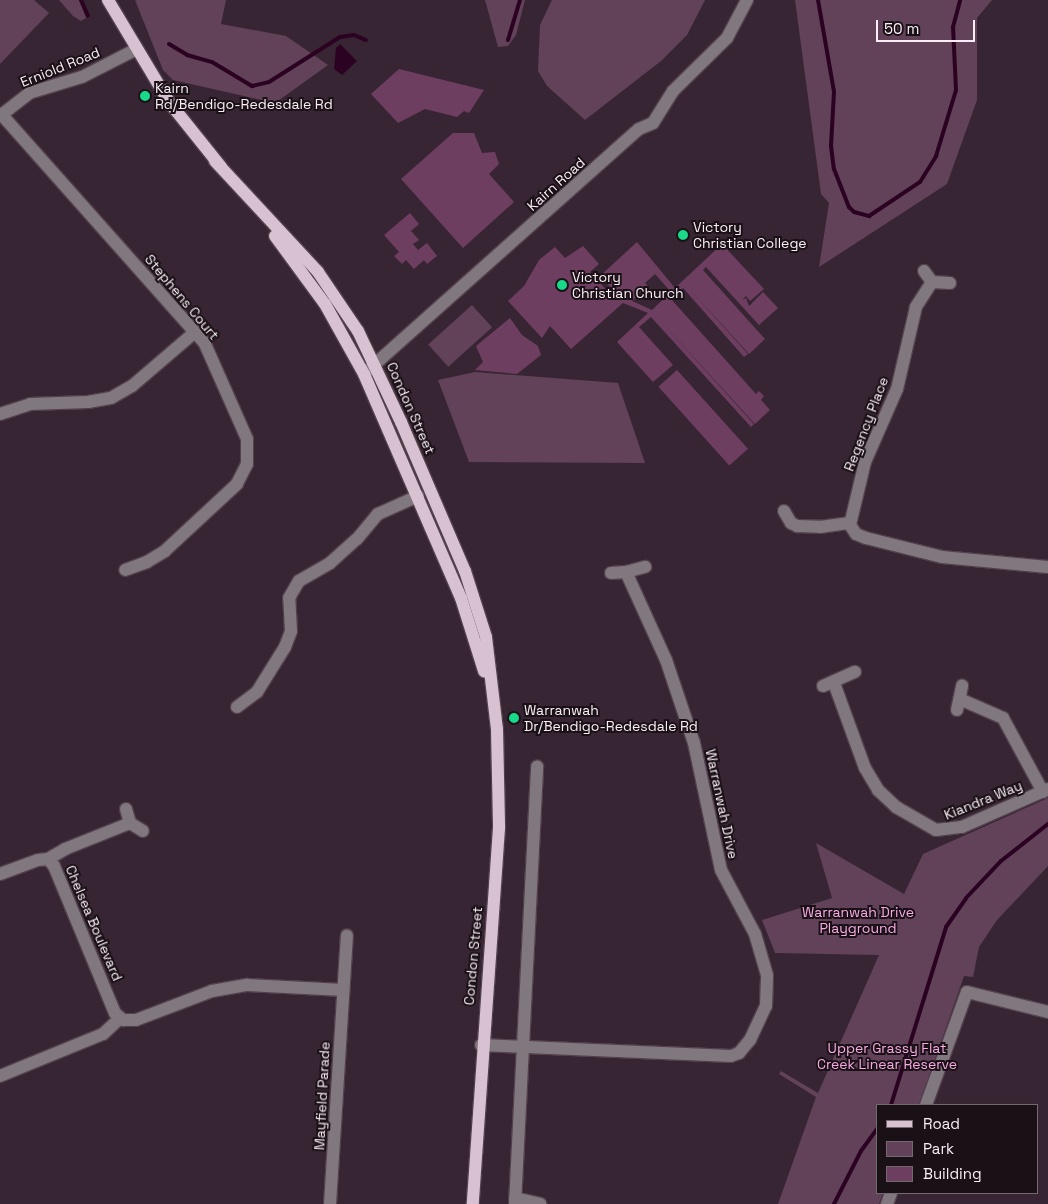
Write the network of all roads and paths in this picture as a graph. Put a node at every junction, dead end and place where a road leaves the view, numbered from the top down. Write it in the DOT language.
graph roads {
  1 [pos="108,0"];
  2 [pos="747,0"];
  3 [pos="135,50"];
  4 [pos="1,116"];
  5 [pos="215,161"];
  6 [pos="924,271"];
  7 [pos="932,282"];
  8 [pos="950,283"];
  9 [pos="195,332"];
  10 [pos="376,366"];
  11 [pos="364,374"];
  12 [pos="0,414"];
  13 [pos="418,496"];
  14 [pos="784,511"];
  15 [pos="850,523"];
  16 [pos="645,567"];
  17 [pos="1048,567"];
  18 [pos="125,570"];
  19 [pos="626,572"];
  20 [pos="611,573"];
  21 [pos="855,672"];
  22 [pos="962,686"];
  23 [pos="237,707"];
  24 [pos="494,710"];
  25 [pos="537,767"];
  26 [pos="1046,790"];
  27 [pos="126,809"];
  28 [pos="130,823"];
  29 [pos="143,831"];
  30 [pos="48,859"];
  31 [pos="0,874"];
  32 [pos="348,936"];
  33 [pos="343,990"];
  34 [pos="1048,1012"];
  35 [pos="120,1018"];
  36 [pos="482,1044"];
  37 [pos="521,1046"];
  38 [pos="0,1076"];
  39 [pos="926,1104"];
  40 [pos="515,1201"];
  41 [pos="330,1204"];
  42 [pos="473,1204"];
  43 [pos="540,1204"];
  1 -- 3 [label="main road, Condon Street"];
  2 -- 10 [label="street, Kairn Road"];
  3 -- 4 [label="street, Erniold Road"];
  3 -- 5 [label="main road, Condon Street"];
  4 -- 9 [label="street, Stephens Court"];
  5 -- 10 [label="main road, Condon Street"];
  5 -- 11 [label="main road, Condon Street"];
  6 -- 7 [label="street"];
  7 -- 8 [label="street"];
  7 -- 15 [label="street, Regency Place"];
  9 -- 12 [label="street"];
  9 -- 18 [label="street, Stephens Court"];
  10 -- 11 [label="street, Kairn Road"];
  10 -- 24 [label="main road, Condon Street"];
  11 -- 13 [label="main road, Condon Street"];
  13 -- 23 [label="street"];
  13 -- 24 [label="main road, Condon Street"];
  14 -- 15 [label="street"];
  15 -- 17 [label="street"];
  16 -- 19 [label="street"];
  19 -- 20 [label="street"];
  19 -- 37 [label="street, Warranwah Drive"];
  21 -- 26 [label="street, Kiandra Way"];
  22 -- 26 [label="street"];
  24 -- 36 [label="main road, Condon Street"];
  25 -- 37 [label="street"];
  27 -- 28 [label="street"];
  28 -- 29 [label="street"];
  28 -- 30 [label="street"];
  30 -- 31 [label="street, Chelsea Boulevard"];
  30 -- 35 [label="street, Chelsea Boulevard"];
  32 -- 33 [label="street, Mayfield Parade"];
  33 -- 35 [label="street"];
  33 -- 41 [label="street, Mayfield Parade"];
  34 -- 39 [label="street"];
  35 -- 38 [label="street"];
  36 -- 37 [label="street, Warranwah Drive"];
  36 -- 42 [label="main road, Condon Street"];
  37 -- 40 [label="street"];
  40 -- 43 [label="street"];
}
